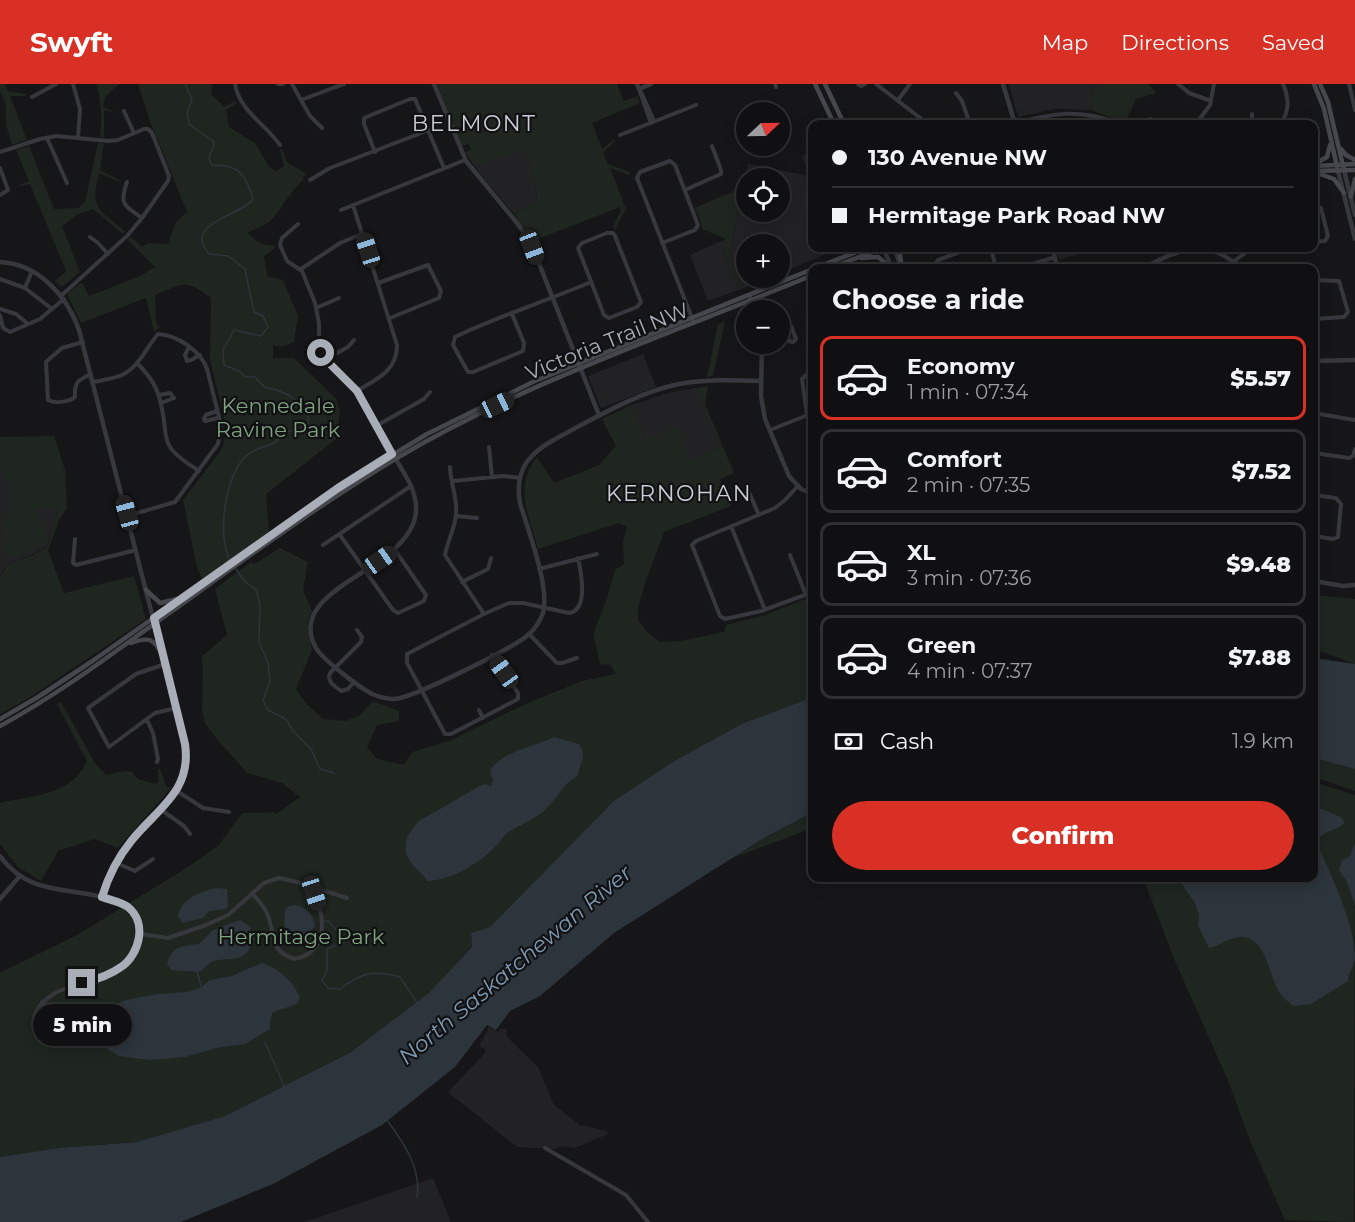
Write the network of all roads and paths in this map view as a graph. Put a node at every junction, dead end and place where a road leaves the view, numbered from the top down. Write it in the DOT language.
graph roads {
  1 [pos="56,84"];
  2 [pos="72,84"];
  3 [pos="235,84"];
  4 [pos="278,84"];
  5 [pos="283,84"];
  6 [pos="292,84"];
  7 [pos="344,84"];
  8 [pos="434,84"];
  9 [pos="651,84"];
  10 [pos="815,84"];
  11 [pos="825,84"];
  12 [pos="858,84"];
  13 [pos="865,84"];
  14 [pos="876,84"];
  15 [pos="910,84"];
  16 [pos="1003,84"];
  17 [pos="1178,84"];
  18 [pos="1214,84"];
  19 [pos="1283,84"];
  20 [pos="1314,84"];
  21 [pos="1320,84"];
  22 [pos="1349,84"];
  23 [pos="336,85"];
  24 [pos="638,86"];
  25 [pos="956,93"];
  26 [pos="32,97"];
  27 [pos="301,100"];
  28 [pos="898,100"];
  29 [pos="1212,101"];
  30 [pos="696,105"];
  31 [pos="1355,110"];
  32 [pos="124,111"];
  33 [pos="1252,114"];
  34 [pos="832,120"];
  35 [pos="842,120"];
  36 [pos="923,120"];
  37 [pos="969,120"];
  38 [pos="1012,120"];
  39 [pos="1029,120"];
  40 [pos="1106,120"];
  41 [pos="1200,120"];
  42 [pos="1252,120"];
  43 [pos="1284,120"];
  44 [pos="652,122"];
  45 [pos="322,128"];
  46 [pos="429,130"];
  47 [pos="134,133"];
  48 [pos="620,135"];
  49 [pos="1331,136"];
  50 [pos="47,138"];
  51 [pos="78,138"];
  52 [pos="1337,138"];
  53 [pos="280,145"];
  54 [pos="712,146"];
  55 [pos="375,152"];
  56 [pos="0,153"];
  57 [pos="465,160"];
  58 [pos="1355,162"];
  59 [pos="1318,163"];
  60 [pos="1318,165"];
  61 [pos="0,168"];
  62 [pos="444,168"];
  63 [pos="1341,168"];
  64 [pos="1355,170"];
  65 [pos="1318,171"];
  66 [pos="1318,173"];
  67 [pos="1355,179"];
  68 [pos="310,180"];
  69 [pos="127,182"];
  70 [pos="67,183"];
  71 [pos="685,190"];
  72 [pos="1344,193"];
  73 [pos="0,195"];
  74 [pos="1351,196"];
  75 [pos="353,205"];
  76 [pos="1318,205"];
  77 [pos="341,210"];
  78 [pos="1355,215"];
  79 [pos="142,218"];
  80 [pos="298,224"];
  81 [pos="362,234"];
  82 [pos="90,237"];
  83 [pos="1355,239"];
  84 [pos="1318,242"];
  85 [pos="662,243"];
  86 [pos="857,252"];
  87 [pos="873,252"];
  88 [pos="960,252"];
  89 [pos="1054,252"];
  90 [pos="1176,252"];
  91 [pos="1213,252"];
  92 [pos="1247,252"];
  93 [pos="108,254"];
  94 [pos="1055,257"];
  95 [pos="855,259"];
  96 [pos="0,262"];
  97 [pos="1233,262"];
  98 [pos="827,264"];
  99 [pos="841,264"];
  100 [pos="887,264"];
  101 [pos="936,264"];
  102 [pos="1033,264"];
  103 [pos="1057,264"];
  104 [pos="1151,264"];
  105 [pos="1235,264"];
  106 [pos="301,269"];
  107 [pos="32,271"];
  108 [pos="808,272"];
  109 [pos="808,277"];
  110 [pos="0,279"];
  111 [pos="1318,280"];
  112 [pos="591,282"];
  113 [pos="378,283"];
  114 [pos="25,288"];
  115 [pos="63,297"];
  116 [pos="339,298"];
  117 [pos="552,298"];
  118 [pos="750,298"];
  119 [pos="316,308"];
  120 [pos="0,309"];
  121 [pos="52,309"];
  122 [pos="512,314"];
  123 [pos="0,315"];
  124 [pos="390,318"];
  125 [pos="1318,319"];
  126 [pos="693,321"];
  127 [pos="28,325"];
  128 [pos="354,340"];
  129 [pos="83,342"];
  130 [pos="189,347"];
  131 [pos="762,354"];
  132 [pos="200,355"];
  133 [pos="326,359"];
  134 [pos="1355,360"];
  135 [pos="1318,361"];
  136 [pos="137,363"];
  137 [pos="579,366"];
  138 [pos="91,374"];
  139 [pos="808,374"];
  140 [pos="761,381"];
  141 [pos="93,382"];
  142 [pos="357,391"];
  143 [pos="430,392"];
  144 [pos="159,395"];
  145 [pos="161,403"];
  146 [pos="217,411"];
  147 [pos="1318,413"];
  148 [pos="807,415"];
  149 [pos="599,416"];
  150 [pos="218,418"];
  151 [pos="1355,420"];
  152 [pos="376,426"];
  153 [pos="770,430"];
  154 [pos="489,447"];
  155 [pos="1355,449"];
  156 [pos="1318,453"];
  157 [pos="394,457"];
  158 [pos="450,468"];
  159 [pos="199,471"];
  160 [pos="492,477"];
  161 [pos="520,478"];
  162 [pos="453,481"];
  163 [pos="411,486"];
  164 [pos="797,487"];
  165 [pos="748,490"];
  166 [pos="808,492"];
  167 [pos="1318,496"];
  168 [pos="759,515"];
  169 [pos="127,516"];
  170 [pos="456,516"];
  171 [pos="477,518"];
  172 [pos="731,526"];
  173 [pos="340,535"];
  174 [pos="1318,536"];
  175 [pos="75,539"];
  176 [pos="323,545"];
  177 [pos="135,550"];
  178 [pos="395,550"];
  179 [pos="597,554"];
  180 [pos="790,555"];
  181 [pos="491,558"];
  182 [pos="578,558"];
  183 [pos="539,569"];
  184 [pos="365,570"];
  185 [pos="221,574"];
  186 [pos="462,582"];
  187 [pos="1318,582"];
  188 [pos="1355,585"];
  189 [pos="146,590"];
  190 [pos="187,594"];
  191 [pos="806,595"];
  192 [pos="544,608"];
  193 [pos="765,610"];
  194 [pos="484,614"];
  195 [pos="154,621"];
  196 [pos="357,630"];
  197 [pos="529,634"];
  198 [pos="125,644"];
  199 [pos="492,655"];
  200 [pos="163,657"];
  201 [pos="577,658"];
  202 [pos="165,664"];
  203 [pos="336,667"];
  204 [pos="355,682"];
  205 [pos="421,691"];
  206 [pos="39,700"];
  207 [pos="176,708"];
  208 [pos="479,710"];
  209 [pos="483,718"];
  210 [pos="0,719"];
  211 [pos="147,720"];
  212 [pos="0,726"];
  213 [pos="157,762"];
  214 [pos="177,791"];
  215 [pos="160,809"];
  216 [pos="229,812"];
  217 [pos="190,834"];
  218 [pos="0,856"];
  219 [pos="153,859"];
  220 [pos="116,863"];
  221 [pos="20,876"];
  222 [pos="311,887"];
  223 [pos="252,893"];
  224 [pos="102,897"];
  225 [pos="347,898"];
  226 [pos="0,899"];
  227 [pos="140,934"];
  228 [pos="42,1002"];
  229 [pos="545,1148"];
  230 [pos="648,1222"];
  1 -- 26 [label="street"];
  2 -- 51 [label="street"];
  3 -- 53 [label="street"];
  4 -- 5 [label="street"];
  6 -- 27 [label="street"];
  7 -- 23 [label="street"];
  8 -- 57 [label="street"];
  9 -- 24 [label="street"];
  10 -- 34 [label="main road"];
  11 -- 35 [label="main road"];
  12 -- 13 [label="street"];
  14 -- 28 [label="street"];
  15 -- 28 [label="street"];
  16 -- 38 [label="street"];
  17 -- 29 [label="street"];
  18 -- 29 [label="street"];
  19 -- 43 [label="street"];
  20 -- 49 [label="main road"];
  21 -- 52 [label="main road"];
  22 -- 31 [label="street"];
  23 -- 27 [label="street"];
  24 -- 44 [label="street"];
  25 -- 37 [label="street"];
  27 -- 45 [label="street"];
  28 -- 36 [label="street"];
  29 -- 41 [label="street"];
  30 -- 44 [label="street"];
  32 -- 47 [label="street"];
  33 -- 42 [label="street"];
  39 -- 40 [label="street"];
  44 -- 48 [label="street"];
  46 -- 55 [label="street"];
  46 -- 55 [label="street"];
  46 -- 62 [label="street"];
  47 -- 51 [label="street"];
  47 -- 79 [label="street"];
  49 -- 59 [label="main road"];
  49 -- 63 [label="main road"];
  50 -- 51 [label="street"];
  50 -- 56 [label="street"];
  50 -- 70 [label="street"];
  52 -- 58 [label="main road"];
  52 -- 63 [label="main road"];
  54 -- 71 [label="street"];
  55 -- 68 [label="street"];
  57 -- 62 [label="street"];
  57 -- 117 [label="street"];
  58 -- 63 [label="main road"];
  60 -- 63 [label="main road"];
  61 -- 73 [label="street"];
  62 -- 75 [label="street"];
  63 -- 64 [label="main road"];
  63 -- 65 [label="main road"];
  63 -- 72 [label="street"];
  63 -- 74 [label="street"];
  66 -- 72 [label="main road"];
  67 -- 74 [label="main road"];
  69 -- 79 [label="street"];
  71 -- 85 [label="street"];
  71 -- 85 [label="street"];
  72 -- 83 [label="street"];
  74 -- 78 [label="street"];
  75 -- 77 [label="street"];
  75 -- 81 [label="street"];
  76 -- 84 [label="street"];
  79 -- 93 [label="street"];
  80 -- 106 [label="street"];
  81 -- 106 [label="street"];
  81 -- 113 [label="street"];
  82 -- 93 [label="street"];
  85 -- 126 [label="street"];
  86 -- 98 [label="main road, Victoria Trail NW"];
  87 -- 95 [label="main road"];
  88 -- 101 [label="street"];
  89 -- 94 [label="street"];
  90 -- 104 [label="street"];
  91 -- 97 [label="street"];
  92 -- 97 [label="street"];
  93 -- 115 [label="street"];
  94 -- 102 [label="street"];
  94 -- 103 [label="street"];
  95 -- 99 [label="main road"];
  95 -- 100 [label="main road"];
  96 -- 107 [label="street"];
  97 -- 105 [label="street"];
  106 -- 119 [label="street"];
  107 -- 114 [label="street"];
  107 -- 115 [label="street"];
  108 -- 118 [label="main road, Victoria Trail NW"];
  109 -- 118 [label="main road, Victoria Trail NW"];
  110 -- 114 [label="street"];
  111 -- 125 [label="street"];
  112 -- 112 [label="street"];
  112 -- 117 [label="street"];
  113 -- 124 [label="street"];
  113 -- 124 [label="street"];
  114 -- 121 [label="street"];
  115 -- 121 [label="street"];
  115 -- 129 [label="street"];
  116 -- 119 [label="street"];
  117 -- 122 [label="street"];
  117 -- 137 [label="street"];
  118 -- 126 [label="main road, Victoria Trail NW"];
  119 -- 133 [label="street"];
  120 -- 127 [label="street"];
  121 -- 127 [label="street"];
  122 -- 122 [label="street"];
  123 -- 127 [label="street"];
  124 -- 142 [label="street"];
  126 -- 137 [label="main road, Victoria Trail NW"];
  128 -- 133 [label="street"];
  129 -- 138 [label="street"];
  129 -- 138 [label="street"];
  130 -- 132 [label="street"];
  130 -- 132 [label="street"];
  130 -- 136 [label="street"];
  131 -- 140 [label="street"];
  132 -- 146 [label="street"];
  133 -- 142 [label="street"];
  134 -- 135 [label="street"];
  136 -- 141 [label="street"];
  136 -- 144 [label="street"];
  137 -- 149 [label="street"];
  137 -- 157 [label="main road, Victoria Trail NW"];
  138 -- 141 [label="street"];
  139 -- 148 [label="street"];
  140 -- 149 [label="street"];
  140 -- 153 [label="street"];
  141 -- 169 [label="street"];
  142 -- 152 [label="street"];
  143 -- 152 [label="street"];
  144 -- 145 [label="street"];
  144 -- 145 [label="street"];
  145 -- 159 [label="street"];
  146 -- 150 [label="street"];
  146 -- 150 [label="street"];
  147 -- 151 [label="street"];
  148 -- 153 [label="street"];
  149 -- 161 [label="street"];
  150 -- 159 [label="street"];
  152 -- 157 [label="street"];
  153 -- 164 [label="street"];
  154 -- 160 [label="street"];
  155 -- 156 [label="street"];
  157 -- 163 [label="street"];
  157 -- 185 [label="main road, Victoria Trail NW"];
  158 -- 162 [label="street"];
  159 -- 169 [label="street"];
  160 -- 161 [label="street"];
  160 -- 162 [label="street"];
  161 -- 183 [label="street"];
  162 -- 170 [label="street"];
  163 -- 173 [label="street"];
  163 -- 178 [label="street"];
  164 -- 166 [label="street"];
  164 -- 168 [label="street"];
  165 -- 168 [label="street"];
  167 -- 174 [label="street"];
  168 -- 172 [label="street"];
  169 -- 177 [label="street"];
  170 -- 171 [label="street"];
  170 -- 186 [label="street"];
  172 -- 193 [label="street"];
  172 -- 193 [label="street"];
  173 -- 176 [label="street"];
  173 -- 184 [label="street"];
  175 -- 177 [label="street"];
  177 -- 189 [label="street"];
  178 -- 184 [label="street"];
  178 -- 184 [label="street"];
  179 -- 182 [label="street"];
  180 -- 191 [label="street"];
  181 -- 186 [label="street"];
  182 -- 183 [label="street"];
  182 -- 192 [label="street"];
  183 -- 192 [label="street"];
  184 -- 203 [label="street"];
  185 -- 190 [label="main road, Victoria Trail NW"];
  185 -- 195 [label="main road, Victoria Trail NW"];
  186 -- 194 [label="street"];
  187 -- 188 [label="street"];
  189 -- 190 [label="main road"];
  189 -- 195 [label="street"];
  190 -- 195 [label="main road, Victoria Trail NW"];
  191 -- 193 [label="street"];
  192 -- 194 [label="street"];
  192 -- 197 [label="street"];
  194 -- 205 [label="street"];
  195 -- 198 [label="main road, Victoria Trail NW"];
  195 -- 200 [label="street"];
  195 -- 206 [label="main road, Victoria Trail NW"];
  196 -- 203 [label="street"];
  197 -- 199 [label="street"];
  197 -- 201 [label="street"];
  198 -- 200 [label="main road"];
  198 -- 206 [label="main road, Victoria Trail NW"];
  199 -- 205 [label="street"];
  199 -- 209 [label="street"];
  200 -- 202 [label="street"];
  202 -- 207 [label="street"];
  202 -- 211 [label="street"];
  203 -- 204 [label="street"];
  203 -- 204 [label="street"];
  204 -- 205 [label="street"];
  205 -- 209 [label="street"];
  206 -- 210 [label="main road, Victoria Trail NW"];
  206 -- 212 [label="main road, Victoria Trail NW"];
  207 -- 211 [label="street"];
  207 -- 214 [label="street"];
  208 -- 209 [label="street"];
  211 -- 213 [label="street"];
  214 -- 215 [label="street"];
  214 -- 216 [label="street"];
  215 -- 217 [label="street"];
  215 -- 220 [label="street"];
  218 -- 221 [label="street"];
  219 -- 220 [label="street"];
  220 -- 224 [label="street"];
  221 -- 224 [label="street"];
  221 -- 226 [label="street"];
  222 -- 223 [label="street"];
  222 -- 223 [label="street"];
  222 -- 225 [label="street"];
  223 -- 227 [label="street"];
  224 -- 227 [label="street"];
  227 -- 228 [label="street"];
  228 -- 228 [label="street"];
  229 -- 230 [label="street"];
}
